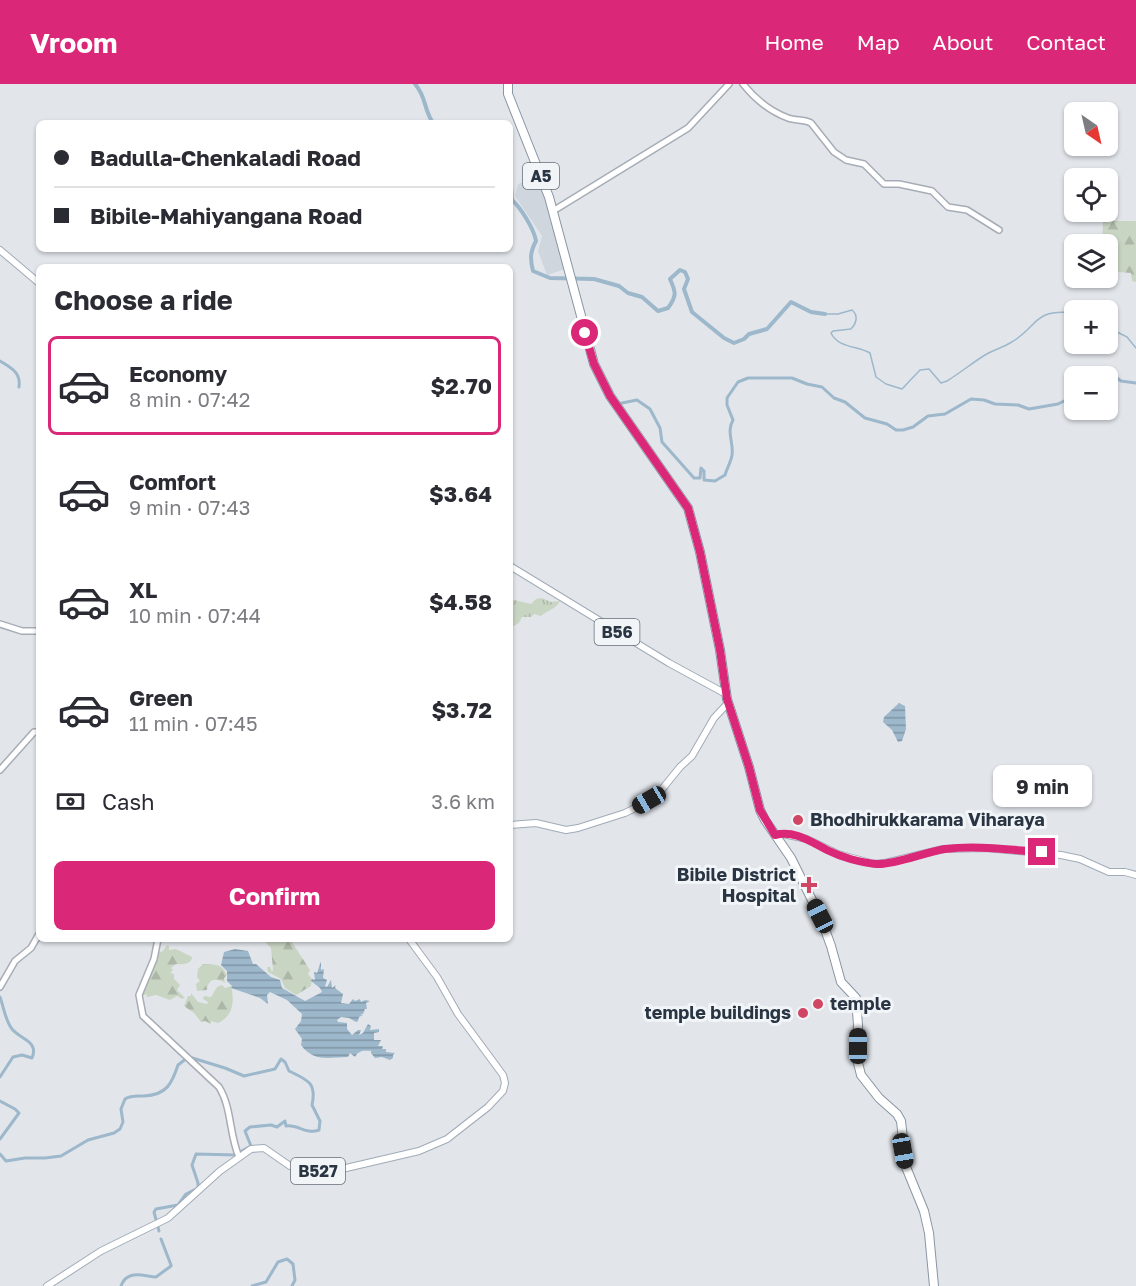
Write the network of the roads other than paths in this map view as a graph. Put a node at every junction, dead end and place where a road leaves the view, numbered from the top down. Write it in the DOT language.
graph roads {
  1 [pos="508,84"];
  2 [pos="729,84"];
  3 [pos="743,84"];
  4 [pos="553,211"];
  5 [pos="999,230"];
  6 [pos="0,250"];
  7 [pos="36,280"];
  8 [pos="513,568"];
  9 [pos="0,624"];
  10 [pos="36,631"];
  11 [pos="726,694"];
  12 [pos="728,704"];
  13 [pos="36,732"];
  14 [pos="0,770"];
  15 [pos="513,825"];
  16 [pos="775,835"];
  17 [pos="1136,875"];
  18 [pos="36,939"];
  19 [pos="157,942"];
  20 [pos="411,942"];
  21 [pos="0,987"];
  22 [pos="239,1157"];
  23 [pos="47,1286"];
  24 [pos="934,1286"];
  1 -- 4 [label="highway, A5"];
  2 -- 4 [label="main road"];
  3 -- 5 [label="main road"];
  4 -- 11 [label="highway, A5"];
  6 -- 7 [label="main road"];
  8 -- 11 [label="main road, B56"];
  9 -- 10 [label="main road"];
  11 -- 12 [label="highway, A5"];
  12 -- 15 [label="main road"];
  12 -- 16 [label="highway, A5"];
  13 -- 14 [label="main road"];
  16 -- 17 [label="main road"];
  16 -- 24 [label="highway, A5"];
  18 -- 21 [label="main road"];
  19 -- 22 [label="main road"];
  20 -- 22 [label="main road, B527"];
  22 -- 23 [label="main road, B527"];
}
